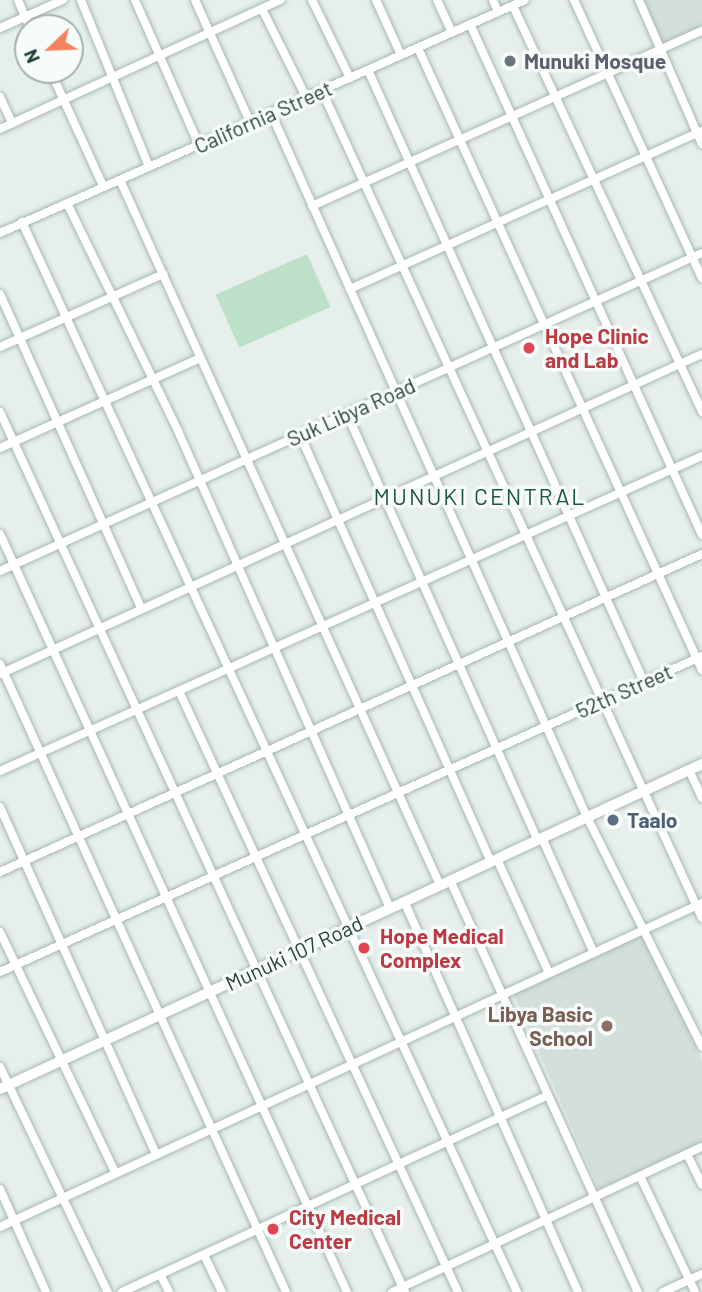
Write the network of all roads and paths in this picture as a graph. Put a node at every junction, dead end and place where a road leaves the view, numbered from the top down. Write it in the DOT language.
graph roads {
  1 [pos="63,0"];
  2 [pos="81,0"];
  3 [pos="135,0"];
  4 [pos="195,0"];
  5 [pos="281,0"];
  6 [pos="312,0"];
  7 [pos="376,0"];
  8 [pos="437,0"];
  9 [pos="493,0"];
  10 [pos="525,0"];
  11 [pos="574,0"];
  12 [pos="639,0"];
  13 [pos="513,5"];
  14 [pos="262,9"];
  15 [pos="498,12"];
  16 [pos="32,14"];
  17 [pos="470,24"];
  18 [pos="702,31"];
  19 [pos="452,32"];
  20 [pos="210,34"];
  21 [pos="418,48"];
  22 [pos="658,49"];
  23 [pos="401,55"];
  24 [pos="160,57"];
  25 [pos="368,70"];
  26 [pos="608,74"];
  27 [pos="114,77"];
  28 [pos="350,78"];
  29 [pos="56,84"];
  30 [pos="322,91"];
  31 [pos="556,95"];
  32 [pos="0,97"];
  33 [pos="306,97"];
  34 [pos="63,100"];
  35 [pos="271,113"];
  36 [pos="511,116"];
  37 [pos="250,122"];
  38 [pos="12,123"];
  39 [pos="0,129"];
  40 [pos="699,132"];
  41 [pos="459,140"];
  42 [pos="702,144"];
  43 [pos="199,145"];
  44 [pos="646,156"];
  45 [pos="409,162"];
  46 [pos="149,167"];
  47 [pos="120,180"];
  48 [pos="594,181"];
  49 [pos="363,183"];
  50 [pos="103,186"];
  51 [pos="550,201"];
  52 [pos="67,202"];
  53 [pos="312,206"];
  54 [pos="22,222"];
  55 [pos="496,225"];
  56 [pos="0,233"];
  57 [pos="447,246"];
  58 [pos="702,253"];
  59 [pos="693,257"];
  60 [pos="401,267"];
  61 [pos="163,274"];
  62 [pos="702,278"];
  63 [pos="641,280"];
  64 [pos="350,289"];
  65 [pos="0,295"];
  66 [pos="115,298"];
  67 [pos="595,302"];
  68 [pos="67,317"];
  69 [pos="545,324"];
  70 [pos="21,338"];
  71 [pos="0,347"];
  72 [pos="493,347"];
  73 [pos="702,354"];
  74 [pos="200,358"];
  75 [pos="680,363"];
  76 [pos="447,368"];
  77 [pos="153,380"];
  78 [pos="635,384"];
  79 [pos="396,391"];
  80 [pos="106,402"];
  81 [pos="583,408"];
  82 [pos="0,412"];
  83 [pos="702,412"];
  84 [pos="347,414"];
  85 [pos="59,422"];
  86 [pos="531,431"];
  87 [pos="300,435"];
  88 [pos="12,442"];
  89 [pos="0,448"];
  90 [pos="485,451"];
  91 [pos="702,456"];
  92 [pos="247,459"];
  93 [pos="673,470"];
  94 [pos="433,475"];
  95 [pos="199,481"];
  96 [pos="620,493"];
  97 [pos="384,497"];
  98 [pos="151,503"];
  99 [pos="569,516"];
  100 [pos="337,518"];
  101 [pos="105,524"];
  102 [pos="0,534"];
  103 [pos="702,535"];
  104 [pos="524,536"];
  105 [pos="284,542"];
  106 [pos="61,543"];
  107 [pos="702,554"];
  108 [pos="471,560"];
  109 [pos="14,565"];
  110 [pos="234,565"];
  111 [pos="0,571"];
  112 [pos="659,575"];
  113 [pos="422,582"];
  114 [pos="190,586"];
  115 [pos="606,598"];
  116 [pos="376,603"];
  117 [pos="141,608"];
  118 [pos="561,618"];
  119 [pos="98,626"];
  120 [pos="323,626"];
  121 [pos="508,644"];
  122 [pos="272,649"];
  123 [pos="53,650"];
  124 [pos="699,657"];
  125 [pos="459,668"];
  126 [pos="1,670"];
  127 [pos="226,670"];
  128 [pos="702,670"];
  129 [pos="644,682"];
  130 [pos="413,688"];
  131 [pos="179,691"];
  132 [pos="599,702"];
  133 [pos="360,709"];
  134 [pos="134,711"];
  135 [pos="547,726"];
  136 [pos="88,732"];
  137 [pos="309,733"];
  138 [pos="496,750"];
  139 [pos="263,753"];
  140 [pos="39,754"];
  141 [pos="702,764"];
  142 [pos="689,770"];
  143 [pos="0,771"];
  144 [pos="451,771"];
  145 [pos="218,775"];
  146 [pos="644,790"];
  147 [pos="398,792"];
  148 [pos="173,797"];
  149 [pos="702,798"];
  150 [pos="0,807"];
  151 [pos="347,816"];
  152 [pos="129,817"];
  153 [pos="587,817"];
  154 [pos="304,835"];
  155 [pos="540,839"];
  156 [pos="79,840"];
  157 [pos="256,856"];
  158 [pos="494,860"];
  159 [pos="27,862"];
  160 [pos="0,872"];
  161 [pos="210,876"];
  162 [pos="445,883"];
  163 [pos="165,895"];
  164 [pos="404,901"];
  165 [pos="699,904"];
  166 [pos="390,908"];
  167 [pos="702,918"];
  168 [pos="348,927"];
  169 [pos="648,928"];
  170 [pos="0,932"];
  171 [pos="61,942"];
  172 [pos="299,950"];
  173 [pos="594,953"];
  174 [pos="15,964"];
  175 [pos="254,971"];
  176 [pos="0,972"];
  177 [pos="549,974"];
  178 [pos="209,992"];
  179 [pos="503,993"];
  180 [pos="158,1015"];
  181 [pos="454,1015"];
  182 [pos="698,1030"];
  183 [pos="106,1039"];
  184 [pos="400,1043"];
  185 [pos="702,1047"];
  186 [pos="60,1058"];
  187 [pos="351,1063"];
  188 [pos="0,1067"];
  189 [pos="307,1083"];
  190 [pos="4,1087"];
  191 [pos="548,1095"];
  192 [pos="261,1103"];
  193 [pos="500,1117"];
  194 [pos="208,1128"];
  195 [pos="447,1143"];
  196 [pos="702,1147"];
  197 [pos="155,1152"];
  198 [pos="687,1154"];
  199 [pos="399,1166"];
  200 [pos="114,1170"];
  201 [pos="640,1176"];
  202 [pos="354,1184"];
  203 [pos="702,1185"];
  204 [pos="0,1189"];
  205 [pos="594,1196"];
  206 [pos="63,1197"];
  207 [pos="307,1205"];
  208 [pos="545,1218"];
  209 [pos="14,1222"];
  210 [pos="0,1227"];
  211 [pos="258,1228"];
  212 [pos="494,1242"];
  213 [pos="204,1255"];
  214 [pos="446,1266"];
  215 [pos="702,1274"];
  216 [pos="161,1276"];
  217 [pos="689,1280"];
  218 [pos="403,1290"];
  219 [pos="46,1292"];
  220 [pos="108,1292"];
  221 [pos="122,1292"];
  222 [pos="169,1292"];
  223 [pos="222,1292"];
  224 [pos="286,1292"];
  225 [pos="347,1292"];
  226 [pos="392,1292"];
  227 [pos="458,1292"];
  228 [pos="517,1292"];
  229 [pos="578,1292"];
  230 [pos="638,1292"];
  231 [pos="663,1292"];
  232 [pos="695,1292"];
  1 -- 16 [label="street"];
  2 -- 27 [label="street"];
  3 -- 24 [label="street"];
  4 -- 20 [label="street"];
  5 -- 14 [label="street"];
  6 -- 28 [label="street"];
  7 -- 23 [label="street"];
  8 -- 19 [label="street"];
  9 -- 15 [label="street"];
  10 -- 13 [label="street, California Street"];
  11 -- 26 [label="street"];
  12 -- 22 [label="street"];
  13 -- 15 [label="street, California Street"];
  13 -- 31 [label="street"];
  14 -- 20 [label="street"];
  14 -- 33 [label="street"];
  15 -- 17 [label="street, California Street"];
  17 -- 19 [label="street, California Street"];
  17 -- 36 [label="street"];
  18 -- 22 [label="street"];
  19 -- 21 [label="street, California Street"];
  20 -- 24 [label="street"];
  20 -- 37 [label="street"];
  21 -- 23 [label="street, California Street"];
  21 -- 41 [label="street"];
  22 -- 26 [label="street"];
  22 -- 40 [label="street"];
  23 -- 25 [label="street, California Street"];
  24 -- 27 [label="street"];
  24 -- 43 [label="street"];
  25 -- 28 [label="street, California Street"];
  25 -- 45 [label="street"];
  26 -- 31 [label="street"];
  26 -- 44 [label="street"];
  27 -- 34 [label="street"];
  27 -- 46 [label="street"];
  28 -- 30 [label="street, California Street"];
  29 -- 34 [label="street"];
  30 -- 33 [label="street, California Street"];
  30 -- 49 [label="street"];
  31 -- 36 [label="street"];
  31 -- 48 [label="street"];
  32 -- 38 [label="street"];
  33 -- 35 [label="street, California Street"];
  34 -- 38 [label="street"];
  34 -- 50 [label="street"];
  35 -- 37 [label="street, California Street"];
  35 -- 53 [label="street"];
  36 -- 41 [label="street"];
  36 -- 51 [label="street"];
  37 -- 43 [label="street, California Street"];
  38 -- 39 [label="street"];
  40 -- 42 [label="street"];
  40 -- 44 [label="street"];
  41 -- 45 [label="street"];
  41 -- 55 [label="street"];
  43 -- 46 [label="street, California Street"];
  44 -- 48 [label="street"];
  44 -- 59 [label="street"];
  45 -- 49 [label="street"];
  45 -- 57 [label="street"];
  46 -- 47 [label="street, California Street"];
  47 -- 50 [label="street, California Street"];
  47 -- 61 [label="street"];
  48 -- 51 [label="street"];
  48 -- 63 [label="street"];
  49 -- 53 [label="street"];
  49 -- 60 [label="street"];
  50 -- 52 [label="street, California Street"];
  51 -- 55 [label="street"];
  51 -- 67 [label="street"];
  52 -- 54 [label="street, California Street"];
  52 -- 66 [label="street"];
  53 -- 64 [label="street"];
  54 -- 56 [label="street, California Street"];
  54 -- 68 [label="street"];
  55 -- 57 [label="street"];
  55 -- 69 [label="street"];
  57 -- 60 [label="street"];
  57 -- 72 [label="street"];
  58 -- 59 [label="street, Suk Libya Road"];
  59 -- 62 [label="street"];
  59 -- 63 [label="street, Suk Libya Road"];
  60 -- 64 [label="street"];
  60 -- 76 [label="street"];
  61 -- 66 [label="street"];
  61 -- 74 [label="street"];
  63 -- 67 [label="street, Suk Libya Road"];
  63 -- 75 [label="street"];
  64 -- 79 [label="street"];
  65 -- 70 [label="street"];
  66 -- 68 [label="street"];
  66 -- 77 [label="street"];
  67 -- 69 [label="street, Suk Libya Road"];
  67 -- 78 [label="street"];
  68 -- 70 [label="street"];
  68 -- 80 [label="street"];
  69 -- 72 [label="street, Suk Libya Road"];
  69 -- 81 [label="street"];
  70 -- 71 [label="street"];
  70 -- 85 [label="street"];
  72 -- 76 [label="street, Suk Libya Road"];
  72 -- 86 [label="street"];
  73 -- 75 [label="street"];
  74 -- 77 [label="street"];
  74 -- 92 [label="street"];
  75 -- 78 [label="street"];
  75 -- 83 [label="street"];
  76 -- 79 [label="street, Suk Libya Road"];
  76 -- 90 [label="street"];
  77 -- 80 [label="street"];
  77 -- 95 [label="street"];
  78 -- 81 [label="street"];
  78 -- 93 [label="street"];
  79 -- 84 [label="street, Suk Libya Road"];
  79 -- 94 [label="street"];
  80 -- 85 [label="street"];
  80 -- 98 [label="street"];
  81 -- 86 [label="street"];
  81 -- 96 [label="street"];
  82 -- 88 [label="street"];
  84 -- 87 [label="street, Suk Libya Road"];
  84 -- 97 [label="street"];
  85 -- 88 [label="street"];
  85 -- 101 [label="street"];
  86 -- 90 [label="street"];
  86 -- 99 [label="street"];
  87 -- 92 [label="street, Suk Libya Road"];
  87 -- 100 [label="street"];
  88 -- 89 [label="street"];
  88 -- 106 [label="street"];
  90 -- 94 [label="street"];
  90 -- 104 [label="street"];
  91 -- 93 [label="street"];
  92 -- 95 [label="street, Suk Libya Road"];
  92 -- 105 [label="street"];
  93 -- 96 [label="street"];
  93 -- 103 [label="street"];
  94 -- 97 [label="street"];
  94 -- 108 [label="street"];
  95 -- 98 [label="street, Suk Libya Road"];
  95 -- 110 [label="street"];
  96 -- 99 [label="street"];
  96 -- 112 [label="street"];
  97 -- 100 [label="street"];
  97 -- 113 [label="street"];
  98 -- 101 [label="street, Suk Libya Road"];
  98 -- 114 [label="street"];
  99 -- 104 [label="street"];
  99 -- 115 [label="street"];
  100 -- 105 [label="street"];
  100 -- 116 [label="street"];
  101 -- 106 [label="street, Suk Libya Road"];
  101 -- 117 [label="street"];
  102 -- 109 [label="street"];
  104 -- 108 [label="street"];
  104 -- 118 [label="street"];
  105 -- 110 [label="street"];
  105 -- 120 [label="street"];
  106 -- 109 [label="street, Suk Libya Road"];
  106 -- 119 [label="street"];
  107 -- 112 [label="street"];
  108 -- 113 [label="street"];
  108 -- 121 [label="street"];
  109 -- 111 [label="street, Suk Libya Road"];
  109 -- 123 [label="street"];
  110 -- 114 [label="street"];
  110 -- 122 [label="street"];
  112 -- 115 [label="street"];
  112 -- 124 [label="street"];
  113 -- 116 [label="street"];
  113 -- 125 [label="street"];
  114 -- 117 [label="street"];
  114 -- 127 [label="street"];
  115 -- 118 [label="street"];
  115 -- 129 [label="street"];
  116 -- 120 [label="street"];
  116 -- 130 [label="street"];
  117 -- 119 [label="street"];
  118 -- 121 [label="street"];
  118 -- 132 [label="street"];
  119 -- 123 [label="street"];
  119 -- 134 [label="street"];
  120 -- 122 [label="street"];
  120 -- 133 [label="street"];
  121 -- 125 [label="street"];
  121 -- 135 [label="street"];
  122 -- 127 [label="street"];
  122 -- 137 [label="street"];
  123 -- 126 [label="street"];
  123 -- 136 [label="street"];
  124 -- 128 [label="street"];
  124 -- 129 [label="street, 52th Street"];
  125 -- 130 [label="street"];
  125 -- 138 [label="street"];
  126 -- 140 [label="street"];
  127 -- 131 [label="street"];
  127 -- 139 [label="street"];
  129 -- 132 [label="street, 52th Street"];
  130 -- 133 [label="street"];
  130 -- 144 [label="street"];
  131 -- 134 [label="street"];
  131 -- 145 [label="street"];
  132 -- 135 [label="street, 52th Street"];
  132 -- 146 [label="street"];
  133 -- 137 [label="street"];
  133 -- 147 [label="street"];
  134 -- 136 [label="street"];
  134 -- 148 [label="street"];
  135 -- 138 [label="street, 52th Street"];
  135 -- 153 [label="street"];
  136 -- 140 [label="street"];
  136 -- 152 [label="street"];
  137 -- 139 [label="street"];
  137 -- 151 [label="street"];
  138 -- 144 [label="street, 52th Street"];
  138 -- 155 [label="street"];
  139 -- 145 [label="street"];
  139 -- 154 [label="street"];
  140 -- 143 [label="street"];
  140 -- 156 [label="street"];
  141 -- 142 [label="street, Munuki 107 Road"];
  142 -- 146 [label="street, Munuki 107 Road"];
  142 -- 149 [label="street"];
  144 -- 147 [label="street, 52th Street"];
  144 -- 158 [label="street"];
  145 -- 148 [label="street"];
  145 -- 157 [label="street"];
  146 -- 153 [label="street, Munuki 107 Road"];
  146 -- 165 [label="street"];
  147 -- 151 [label="street, 52th Street"];
  147 -- 162 [label="street"];
  148 -- 152 [label="street"];
  148 -- 161 [label="street"];
  150 -- 159 [label="street"];
  151 -- 154 [label="street, 52th Street"];
  151 -- 166 [label="street"];
  152 -- 156 [label="street"];
  152 -- 163 [label="street"];
  153 -- 155 [label="street, Munuki 107 Road"];
  153 -- 169 [label="street"];
  154 -- 157 [label="street, 52th Street"];
  154 -- 168 [label="street"];
  155 -- 158 [label="street, Munuki 107 Road"];
  155 -- 173 [label="street"];
  156 -- 159 [label="street"];
  156 -- 180 [label="street"];
  157 -- 161 [label="street, 52th Street"];
  157 -- 172 [label="street"];
  158 -- 162 [label="street, Munuki 107 Road"];
  158 -- 177 [label="street"];
  159 -- 160 [label="street"];
  159 -- 171 [label="street"];
  161 -- 163 [label="street, 52th Street"];
  161 -- 175 [label="street"];
  162 -- 164 [label="street, Munuki 107 Road"];
  162 -- 179 [label="street"];
  163 -- 171 [label="street, 52th Street"];
  163 -- 178 [label="street"];
  164 -- 166 [label="street, Munuki 107 Road"];
  164 -- 181 [label="street"];
  165 -- 167 [label="street"];
  165 -- 169 [label="street"];
  166 -- 168 [label="street, Munuki 107 Road"];
  168 -- 172 [label="street, Munuki 107 Road"];
  168 -- 184 [label="street"];
  169 -- 173 [label="street"];
  169 -- 182 [label="street"];
  170 -- 174 [label="street"];
  171 -- 174 [label="street, 52th Street"];
  171 -- 183 [label="street"];
  172 -- 175 [label="street, Munuki 107 Road"];
  172 -- 187 [label="street"];
  173 -- 177 [label="street"];
  174 -- 176 [label="street, 52th Street"];
  174 -- 186 [label="street"];
  175 -- 178 [label="street, Munuki 107 Road"];
  175 -- 189 [label="street"];
  177 -- 179 [label="street"];
  178 -- 180 [label="street, Munuki 107 Road"];
  178 -- 192 [label="street"];
  179 -- 181 [label="street"];
  179 -- 191 [label="street"];
  180 -- 183 [label="street, Munuki 107 Road"];
  180 -- 194 [label="street"];
  181 -- 184 [label="street"];
  181 -- 193 [label="street"];
  182 -- 185 [label="street"];
  183 -- 186 [label="street, Munuki 107 Road"];
  183 -- 197 [label="street"];
  184 -- 187 [label="street"];
  184 -- 195 [label="street"];
  186 -- 190 [label="street, Munuki 107 Road"];
  186 -- 200 [label="street"];
  187 -- 189 [label="street"];
  187 -- 199 [label="street"];
  188 -- 190 [label="street"];
  189 -- 192 [label="street"];
  189 -- 202 [label="street"];
  190 -- 206 [label="street"];
  191 -- 193 [label="street"];
  191 -- 205 [label="street"];
  192 -- 194 [label="street"];
  192 -- 207 [label="street"];
  193 -- 195 [label="street"];
  193 -- 208 [label="street"];
  194 -- 197 [label="street"];
  194 -- 211 [label="street"];
  195 -- 199 [label="street"];
  195 -- 212 [label="street"];
  196 -- 198 [label="street"];
  197 -- 200 [label="street"];
  198 -- 201 [label="street"];
  198 -- 203 [label="street"];
  199 -- 202 [label="street"];
  199 -- 214 [label="street"];
  200 -- 206 [label="street"];
  201 -- 205 [label="street"];
  201 -- 217 [label="street"];
  202 -- 207 [label="street"];
  202 -- 218 [label="street"];
  204 -- 209 [label="street"];
  205 -- 208 [label="street"];
  205 -- 230 [label="street"];
  206 -- 209 [label="street"];
  206 -- 220 [label="street"];
  207 -- 211 [label="street"];
  207 -- 225 [label="street"];
  208 -- 212 [label="street"];
  208 -- 229 [label="street"];
  209 -- 210 [label="street"];
  209 -- 219 [label="street"];
  211 -- 213 [label="street"];
  211 -- 224 [label="street"];
  212 -- 214 [label="street"];
  212 -- 228 [label="street"];
  213 -- 216 [label="street"];
  213 -- 223 [label="street"];
  214 -- 218 [label="street"];
  214 -- 227 [label="street"];
  215 -- 217 [label="street"];
  216 -- 221 [label="street"];
  216 -- 222 [label="street"];
  217 -- 231 [label="street"];
  217 -- 232 [label="street"];
  218 -- 226 [label="street"];
}
